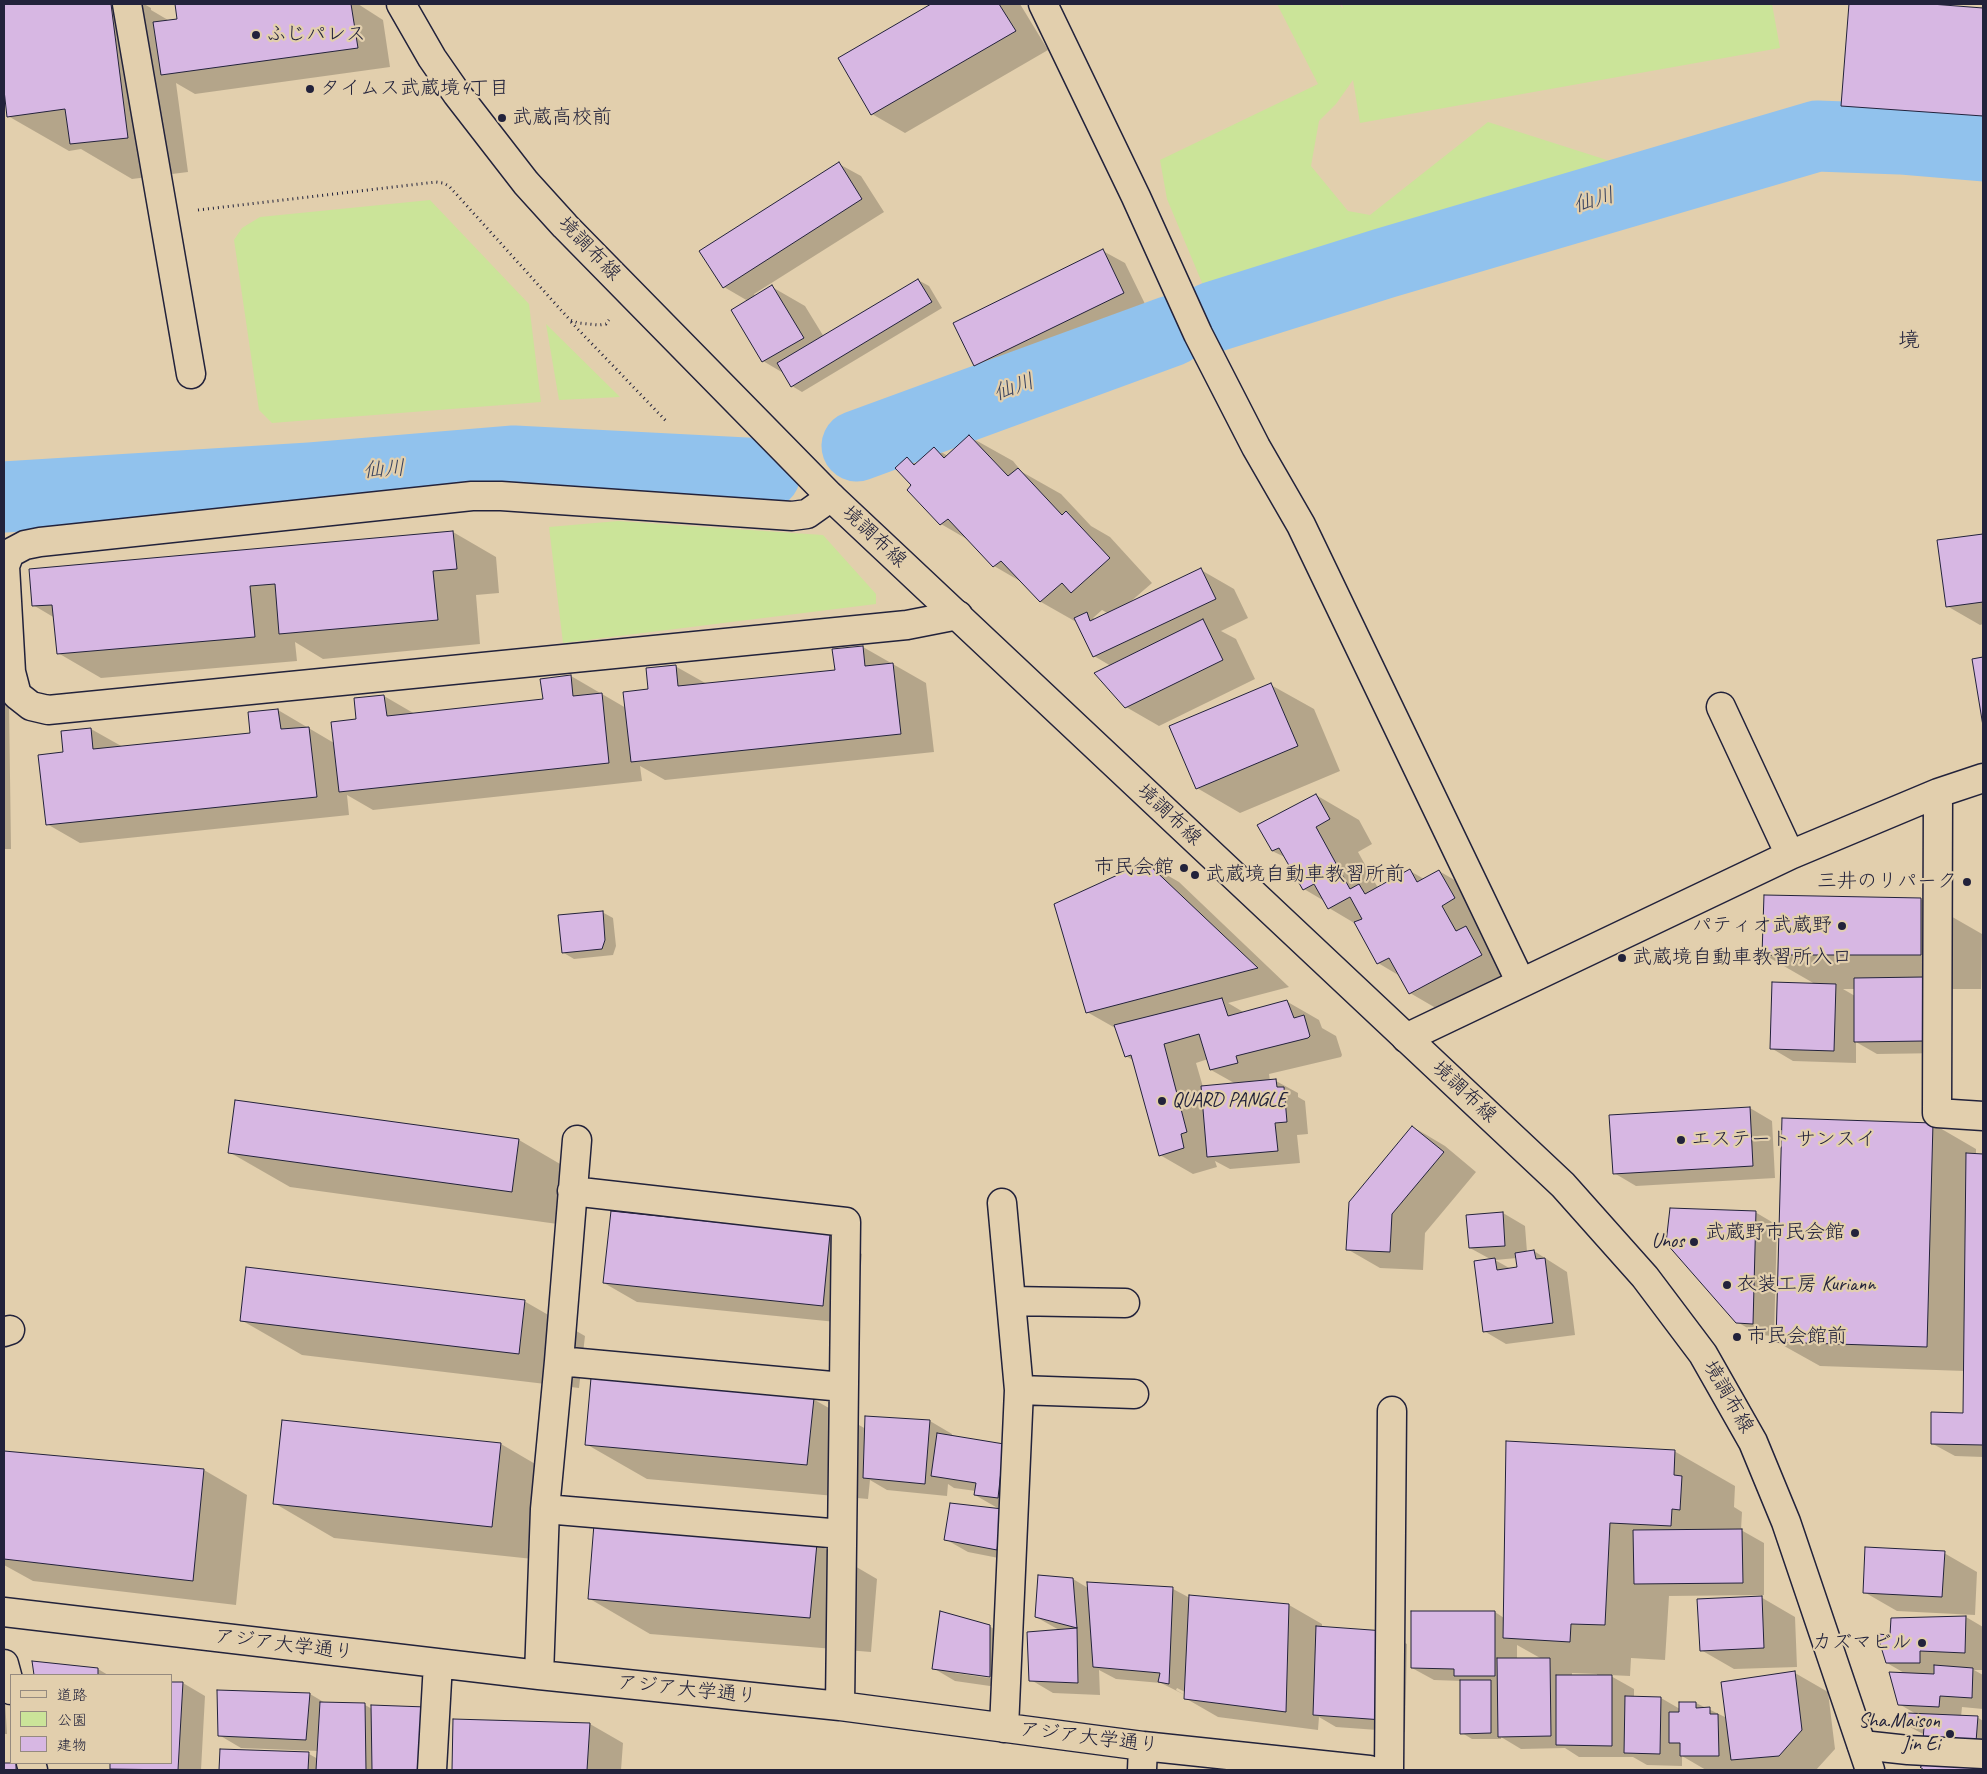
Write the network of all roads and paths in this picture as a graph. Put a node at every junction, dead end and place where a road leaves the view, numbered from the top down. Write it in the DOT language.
graph roads {
  1 [pos="127,4"];
  2 [pos="401,4"];
  3 [pos="1043,4"];
  4 [pos="197,210"];
  5 [pos="614,315"];
  6 [pos="570,320"];
  7 [pos="191,374"];
  8 [pos="667,422"];
  9 [pos="831,497"];
  10 [pos="958,615"];
  11 [pos="1721,707"];
  12 [pos="1983,778"];
  13 [pos="1938,793"];
  14 [pos="1790,855"];
  15 [pos="1521,983"];
  16 [pos="1406,1038"];
  17 [pos="1983,1116"];
  18 [pos="576,1140"];
  19 [pos="572,1191"];
  20 [pos="1002,1203"];
  21 [pos="1011,1301"];
  22 [pos="1125,1303"];
  23 [pos="560,1361"];
  24 [pos="843,1386"];
  25 [pos="1019,1390"];
  26 [pos="1134,1394"];
  27 [pos="1392,1411"];
  28 [pos="545,1509"];
  29 [pos="842,1534"];
  30 [pos="4,1612"];
  31 [pos="438,1663"];
  32 [pos="4,1664"];
  33 [pos="539,1675"];
  34 [pos="10,1686"];
  35 [pos="840,1706"];
  36 [pos="1004,1728"];
  37 [pos="1983,1754"];
  38 [pos="1143,1758"];
  39 [pos="1866,1758"];
  40 [pos="432,1770"];
  41 [pos="1369,1770"];
  42 [pos="1389,1770"];
  1 -- 7 [label="street"];
  2 -- 9 [label="street, 境調布線"];
  3 -- 15 [label="street"];
  4 -- 6 [label="path"];
  5 -- 6 [label="path"];
  6 -- 8 [label="path"];
  9 -- 10 [label="street, 境調布線"];
  9 -- 10 [label="street"];
  10 -- 16 [label="street, 境調布線"];
  11 -- 14 [label="street"];
  12 -- 13 [label="street"];
  13 -- 14 [label="street"];
  13 -- 17 [label="street"];
  14 -- 15 [label="street"];
  15 -- 16 [label="street"];
  16 -- 39 [label="street, 境調布線"];
  18 -- 19 [label="street"];
  19 -- 23 [label="street"];
  19 -- 24 [label="street"];
  20 -- 21 [label="street"];
  21 -- 22 [label="street"];
  21 -- 25 [label="street"];
  23 -- 24 [label="street"];
  23 -- 28 [label="street"];
  24 -- 29 [label="street"];
  25 -- 26 [label="street"];
  25 -- 36 [label="street"];
  27 -- 42 [label="street"];
  28 -- 29 [label="street"];
  28 -- 33 [label="street"];
  29 -- 35 [label="street"];
  30 -- 31 [label="street, アジア大学通り"];
  31 -- 33 [label="street, アジア大学通り"];
  31 -- 40 [label="street"];
  32 -- 34 [label="street"];
  33 -- 35 [label="street, アジア大学通り"];
  35 -- 36 [label="street, アジア大学通り"];
  36 -- 38 [label="street, アジア大学通り"];
  37 -- 39 [label="street"];
  38 -- 41 [label="street, アジア大学通り"];
}
